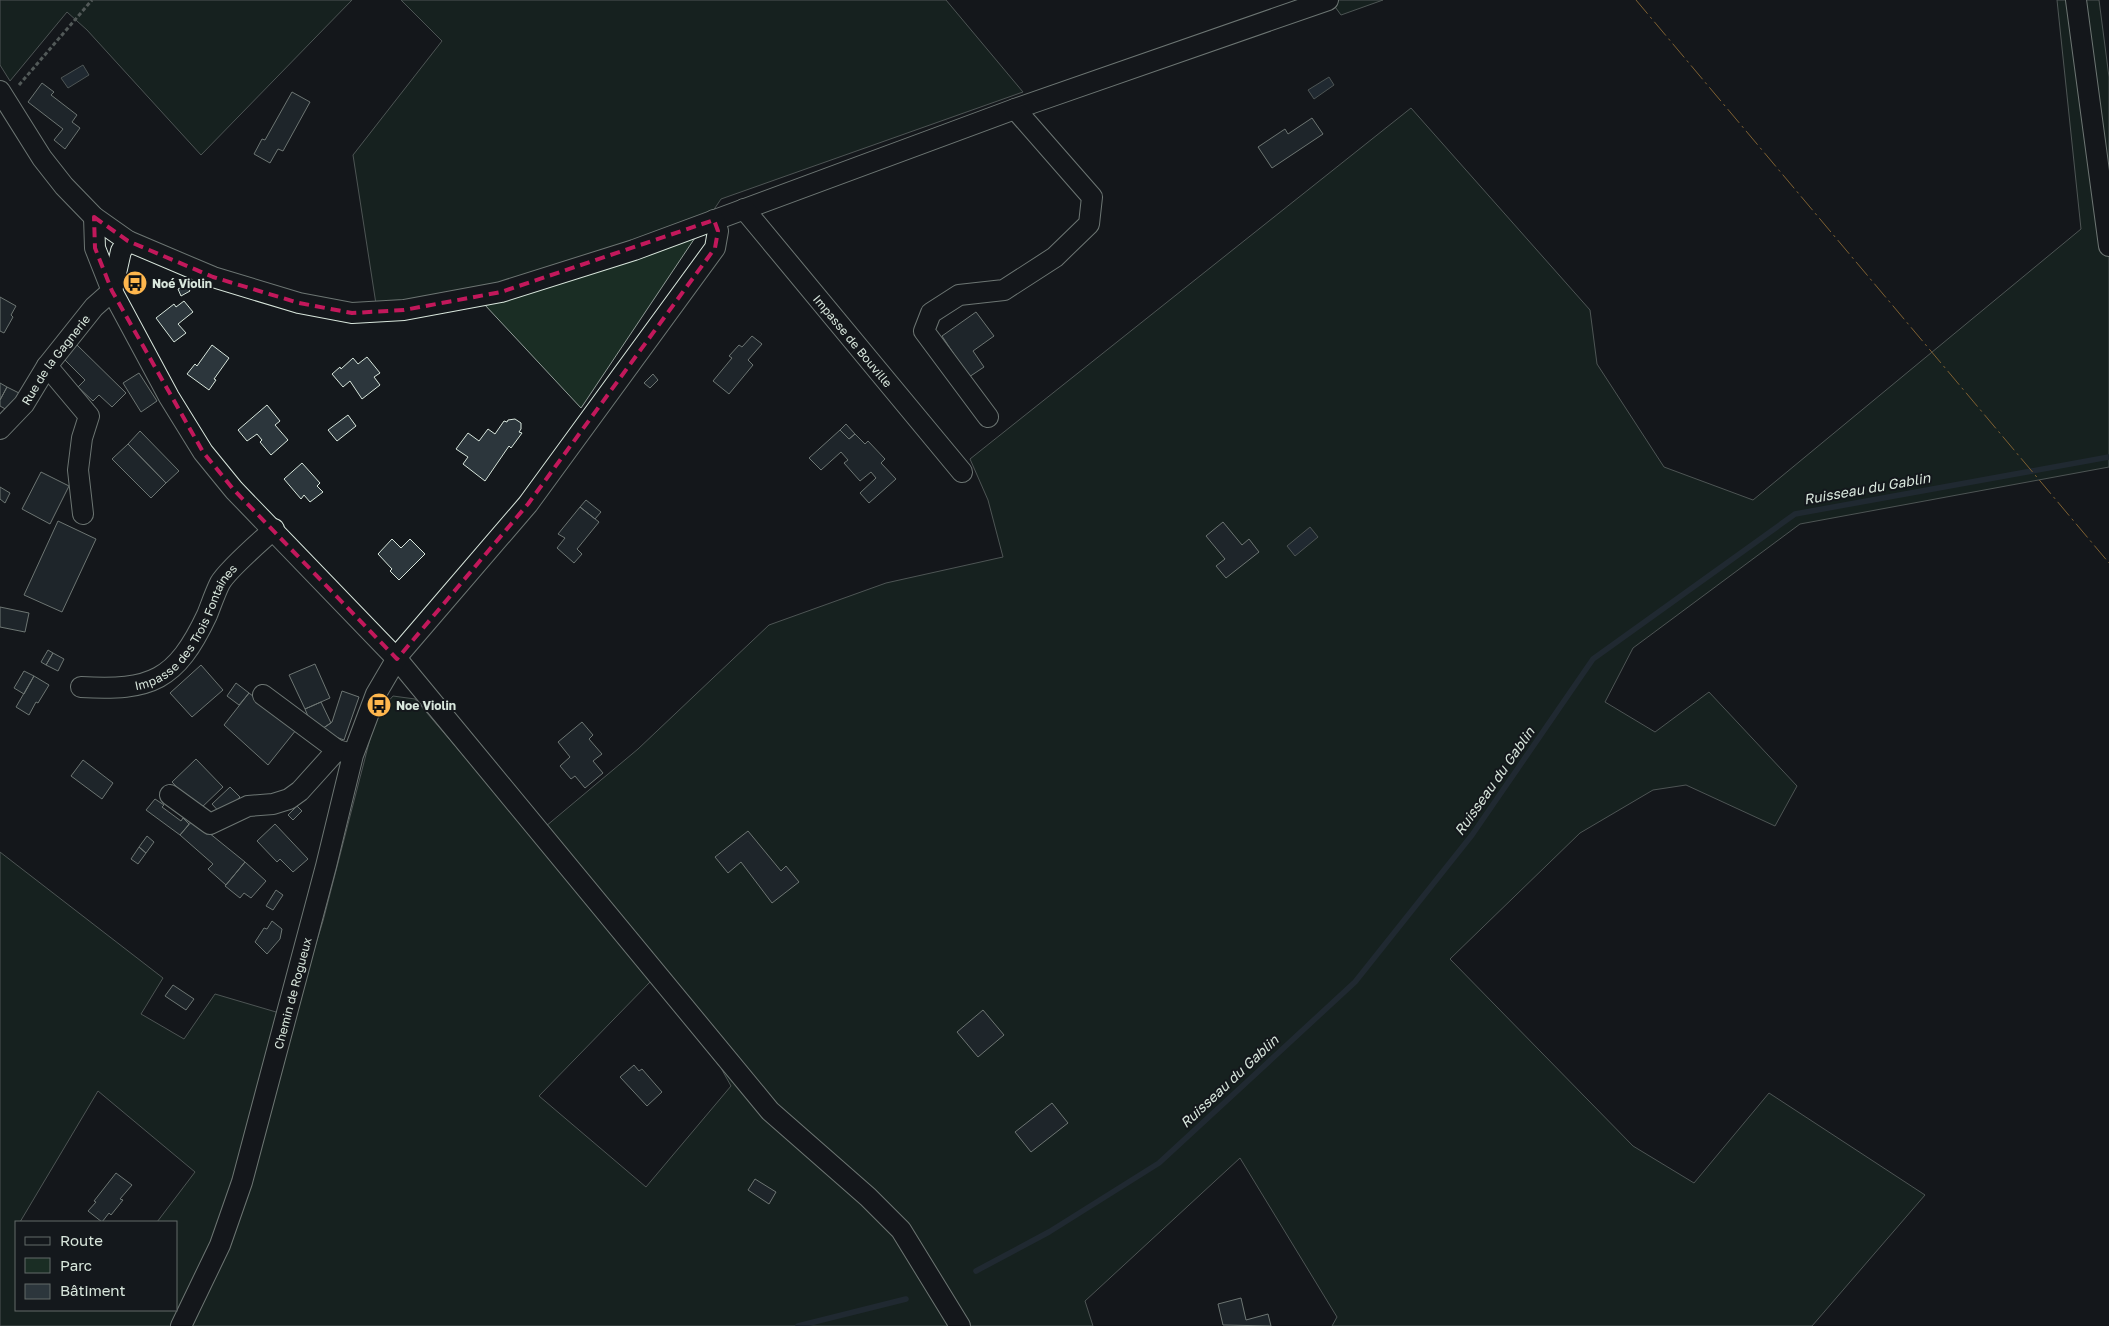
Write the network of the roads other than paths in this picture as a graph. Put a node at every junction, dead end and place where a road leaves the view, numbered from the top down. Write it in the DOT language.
graph roads {
  1 [pos="1328,0"];
  2 [pos="2076,0"];
  3 [pos="2,96"];
  4 [pos="1015,110"];
  5 [pos="744,209"];
  6 [pos="94,217"];
  7 [pos="714,220"];
  8 [pos="128,241"];
  9 [pos="2109,246"];
  10 [pos="112,292"];
  11 [pos="47,366"];
  12 [pos="988,417"];
  13 [pos="0,429"];
  14 [pos="962,472"];
  15 [pos="83,514"];
  16 [pos="274,529"];
  17 [pos="397,659"];
  18 [pos="81,687"];
  19 [pos="263,695"];
  20 [pos="345,752"];
  21 [pos="170,795"];
  22 [pos="181,1326"];
  23 [pos="960,1326"];
  1 -- 4 [label="street"];
  2 -- 9 [label="street"];
  3 -- 6 [label="street"];
  4 -- 5 [label="street"];
  4 -- 12 [label="street"];
  5 -- 7 [label="street"];
  5 -- 14 [label="street, Impasse de Bouville"];
  6 -- 8 [label="street"];
  6 -- 10 [label="street"];
  7 -- 8 [label="street"];
  7 -- 17 [label="street, Chemin de Rogueux"];
  8 -- 10 [label="street"];
  10 -- 11 [label="street, Rue de la Gagnerie"];
  10 -- 16 [label="street"];
  11 -- 13 [label="street, Rue de la Gagnerie"];
  11 -- 15 [label="street"];
  16 -- 17 [label="street"];
  16 -- 18 [label="street, Impasse des Trois Fontaines"];
  17 -- 20 [label="street, Chemin de Rogueux"];
  17 -- 23 [label="street"];
  19 -- 20 [label="street"];
  20 -- 21 [label="street"];
  20 -- 22 [label="street, Chemin de Rogueux"];
}
